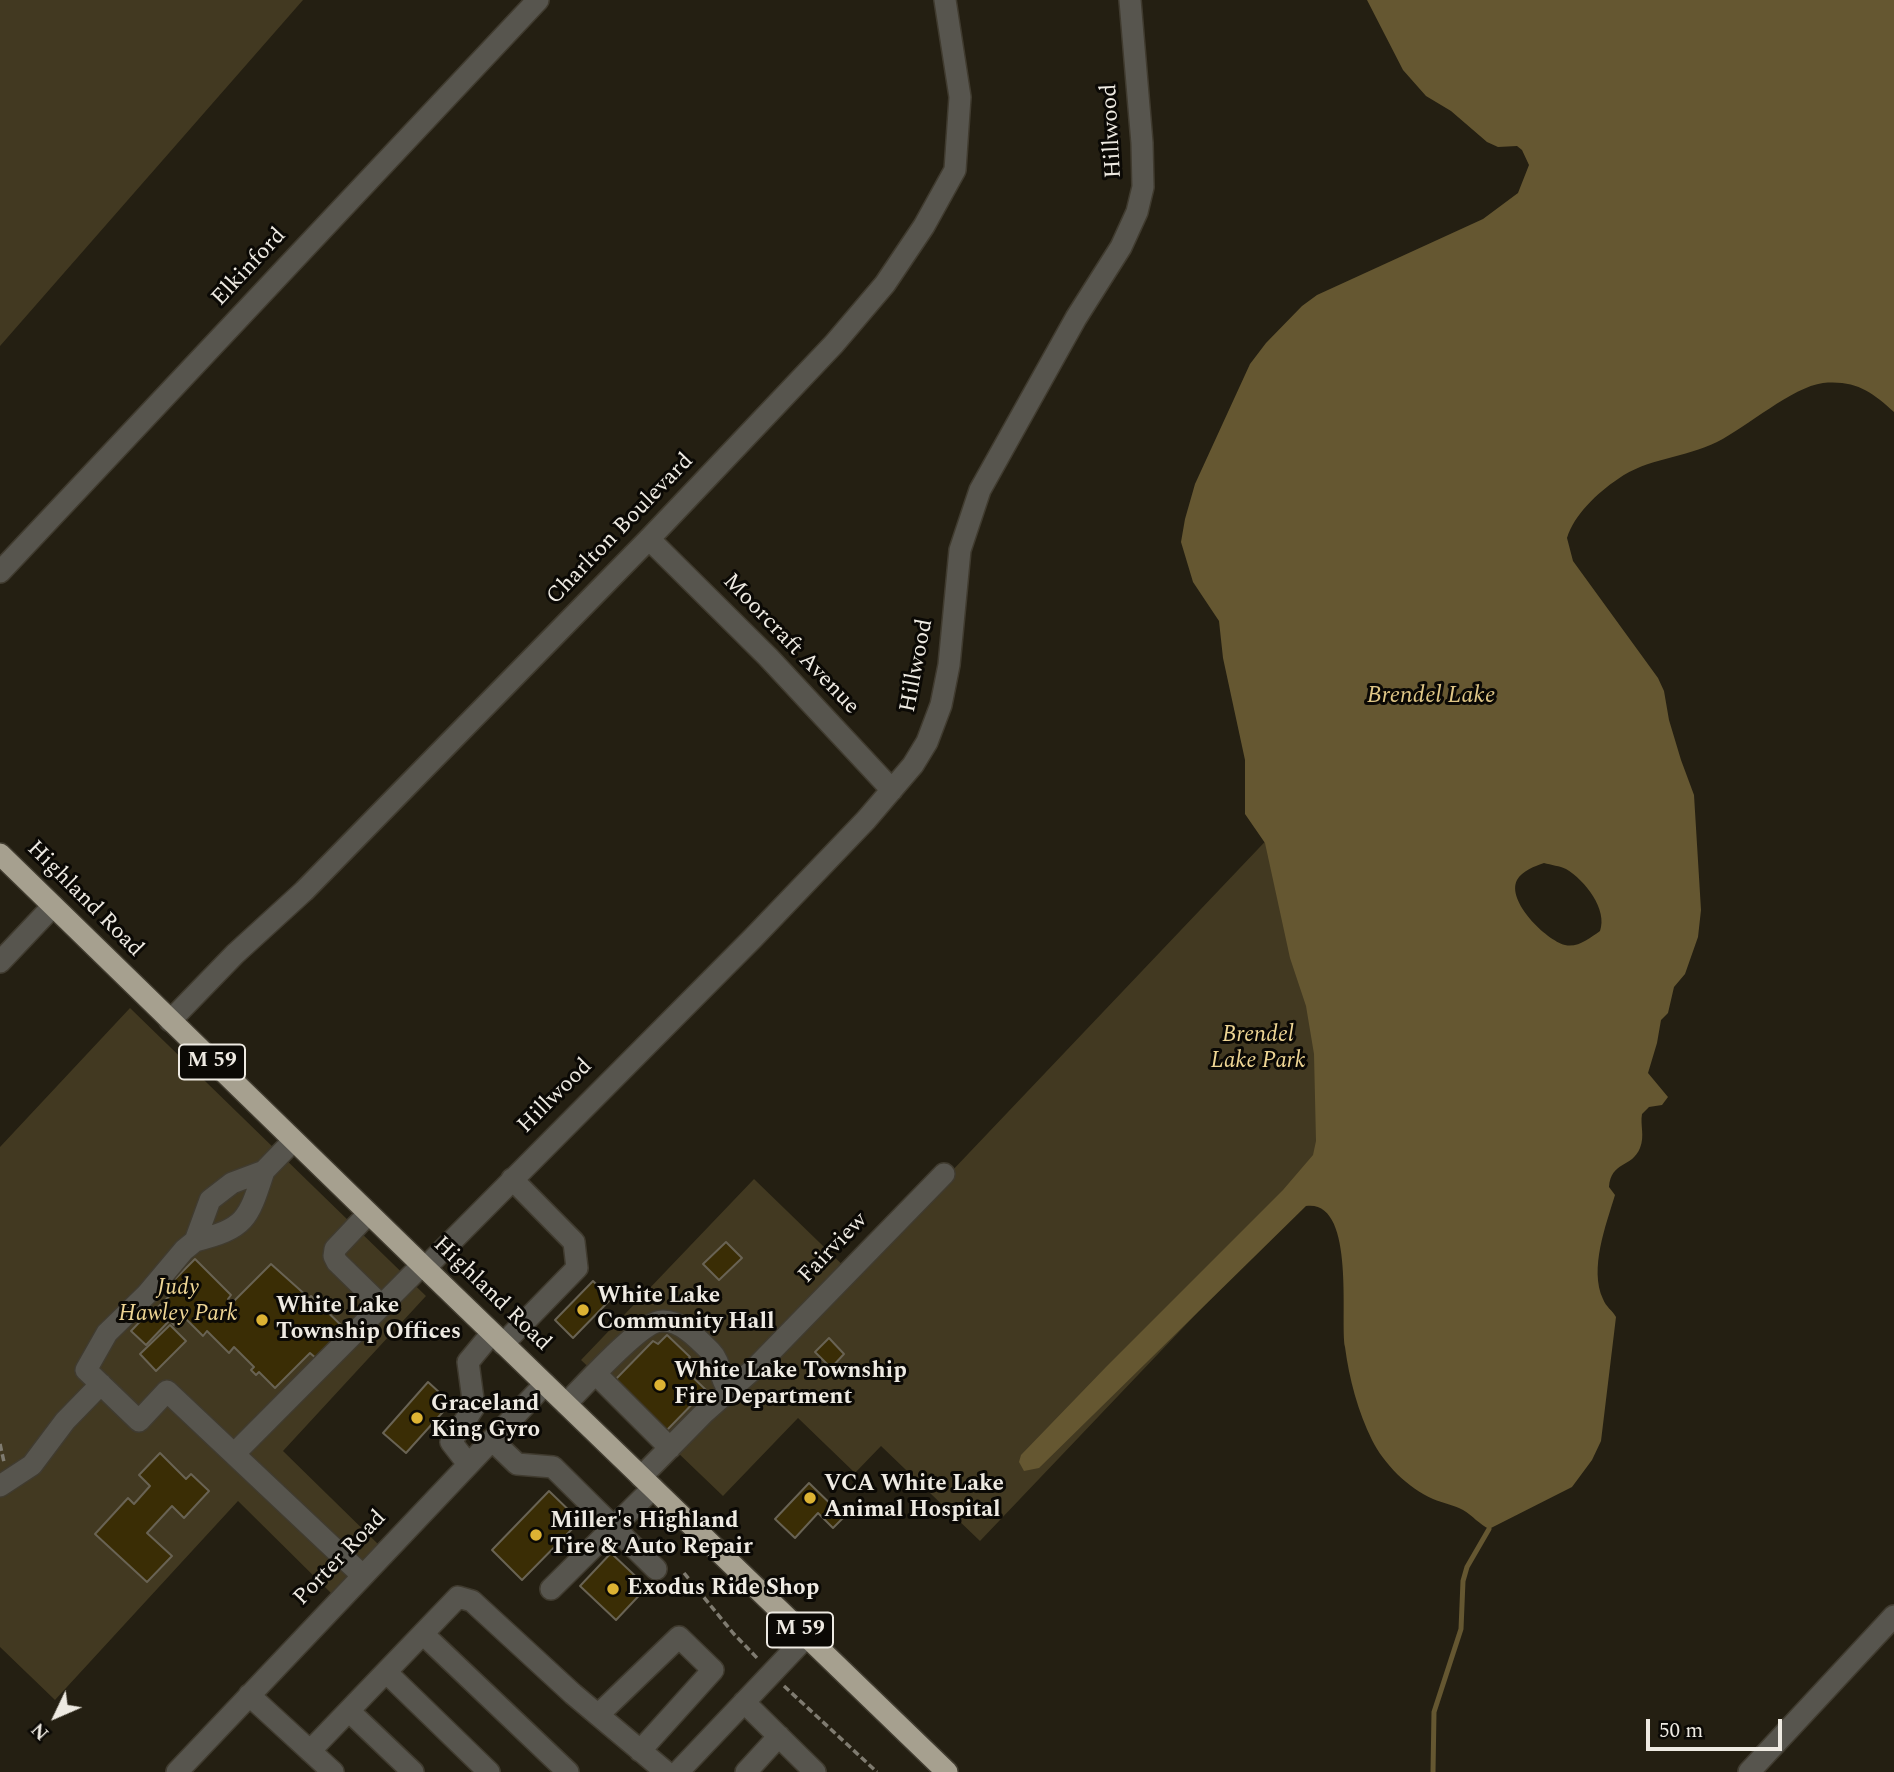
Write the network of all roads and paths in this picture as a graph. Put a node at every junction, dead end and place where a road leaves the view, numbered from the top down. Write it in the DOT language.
graph roads {
  1 [pos="538,0"];
  2 [pos="945,0"];
  3 [pos="1130,0"];
  4 [pos="649,539"];
  5 [pos="0,572"];
  6 [pos="892,790"];
  7 [pos="0,854"];
  8 [pos="53,906"];
  9 [pos="0,962"];
  10 [pos="170,1021"];
  11 [pos="293,1141"];
  12 [pos="264,1171"];
  13 [pos="944,1174"];
  14 [pos="512,1179"];
  15 [pos="368,1214"];
  16 [pos="195,1241"];
  17 [pos="423,1267"];
  18 [pos="382,1306"];
  19 [pos="497,1339"];
  20 [pos="596,1374"];
  21 [pos="100,1384"];
  22 [pos="545,1384"];
  23 [pos="730,1390"];
  24 [pos="566,1404"];
  25 [pos="492,1440"];
  26 [pos="670,1448"];
  27 [pos="234,1454"];
  28 [pos="468,1464"];
  29 [pos="647,1483"];
  30 [pos="0,1486"];
  31 [pos="615,1526"];
  32 [pos="656,1569"];
  33 [pos="362,1575"];
  34 [pos="551,1589"];
  35 [pos="1894,1616"];
  36 [pos="423,1634"];
  37 [pos="807,1636"];
  38 [pos="386,1672"];
  39 [pos="249,1695"];
  40 [pos="744,1702"];
  41 [pos="349,1711"];
  42 [pos="598,1715"];
  43 [pos="779,1736"];
  44 [pos="310,1751"];
  45 [pos="640,1751"];
  46 [pos="1762,1768"];
  47 [pos="177,1772"];
  48 [pos="333,1772"];
  49 [pos="413,1772"];
  50 [pos="489,1772"];
  51 [pos="568,1772"];
  52 [pos="666,1772"];
  53 [pos="678,1772"];
  54 [pos="746,1772"];
  55 [pos="815,1772"];
  56 [pos="947,1772"];
  1 -- 5 [label="street, Elkinford"];
  2 -- 4 [label="street, Charlton Boulevard"];
  3 -- 6 [label="street, Hillwood"];
  4 -- 6 [label="street, Moorcraft Avenue"];
  4 -- 10 [label="street, Charlton Boulevard"];
  6 -- 14 [label="street, Hillwood"];
  7 -- 8 [label="highway, Highland Road / M 59"];
  8 -- 9 [label="street"];
  8 -- 10 [label="highway, Highland Road / M 59"];
  10 -- 11 [label="highway, Highland Road / M 59"];
  11 -- 12 [label="street"];
  11 -- 15 [label="highway, Highland Road / M 59"];
  12 -- 16 [label="street"];
  12 -- 16 [label="street"];
  13 -- 23 [label="street, Fairview"];
  14 -- 17 [label="street, Hillwood"];
  14 -- 19 [label="street"];
  15 -- 17 [label="highway, Highland Road / M 59"];
  15 -- 18 [label="street"];
  16 -- 21 [label="street"];
  17 -- 18 [label="street, Hillwood"];
  17 -- 19 [label="highway, Highland Road / M 59"];
  18 -- 27 [label="street, Hillwood"];
  19 -- 22 [label="highway, Highland Road / M 59"];
  19 -- 28 [label="street"];
  20 -- 23 [label="street"];
  20 -- 24 [label="street"];
  20 -- 26 [label="street"];
  21 -- 27 [label="street"];
  21 -- 30 [label="street"];
  22 -- 24 [label="highway, Highland Road / M 59"];
  22 -- 25 [label="street, Porter Road"];
  23 -- 26 [label="street, Fairview"];
  24 -- 29 [label="highway, Highland Road / M 59"];
  25 -- 28 [label="street, Porter Road"];
  25 -- 31 [label="street"];
  26 -- 29 [label="street, Fairview"];
  27 -- 33 [label="street"];
  28 -- 33 [label="street, Porter Road"];
  29 -- 31 [label="street, Fairview"];
  29 -- 37 [label="highway, Highland Road / M 59"];
  31 -- 32 [label="street"];
  31 -- 34 [label="street, Fairview"];
  33 -- 39 [label="street, Porter Road"];
  35 -- 46 [label="street"];
  36 -- 38 [label="street"];
  36 -- 42 [label="street"];
  36 -- 51 [label="street"];
  37 -- 40 [label="street"];
  37 -- 56 [label="highway, Highland Road / M 59"];
  38 -- 41 [label="street"];
  38 -- 50 [label="street"];
  39 -- 44 [label="street"];
  39 -- 47 [label="street, Porter Road"];
  40 -- 43 [label="street"];
  40 -- 53 [label="street"];
  41 -- 44 [label="street"];
  41 -- 49 [label="street"];
  42 -- 45 [label="street"];
  42 -- 45 [label="street"];
  43 -- 54 [label="street"];
  43 -- 55 [label="street"];
  44 -- 48 [label="street"];
  45 -- 52 [label="street"];
}
